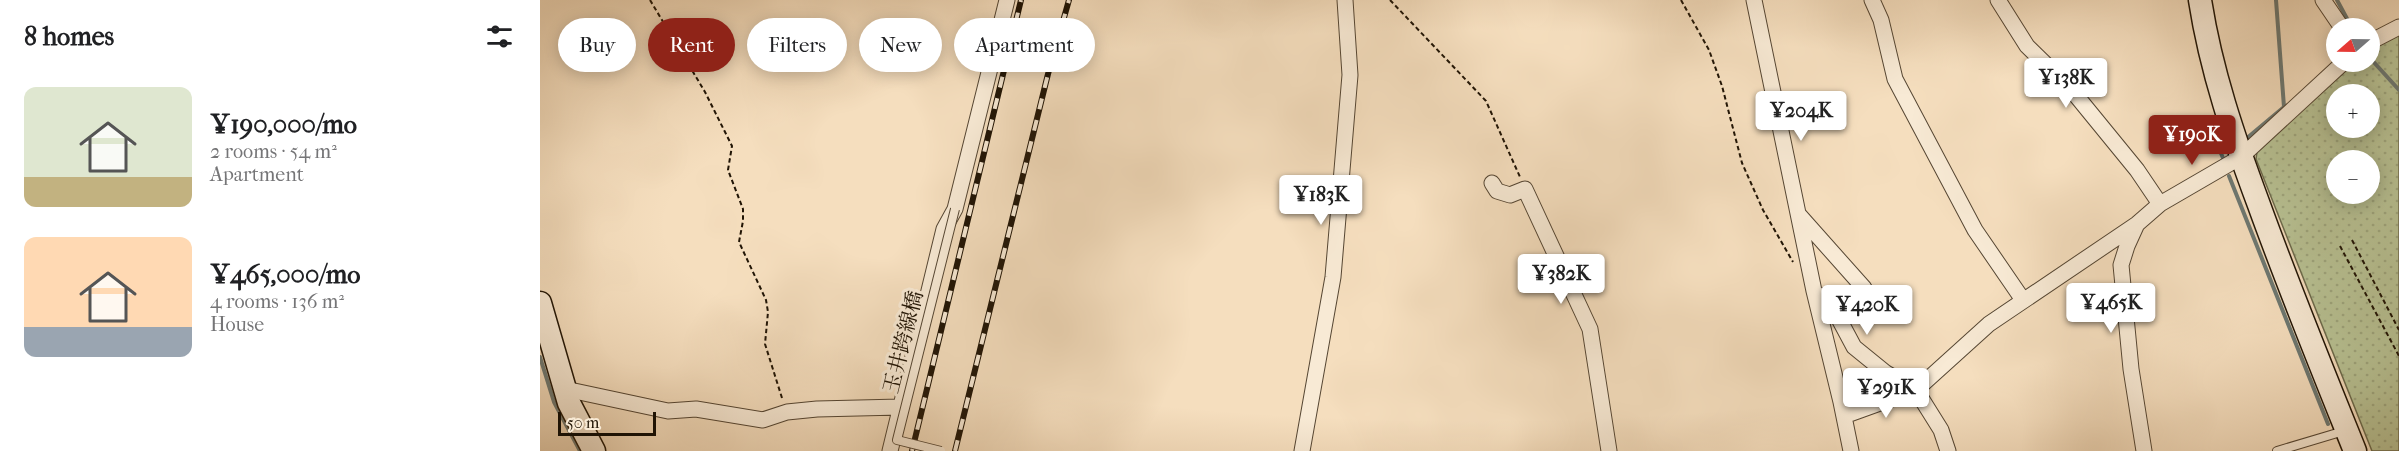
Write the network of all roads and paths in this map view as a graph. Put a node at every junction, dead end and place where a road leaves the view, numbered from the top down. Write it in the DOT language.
graph roads {
  1 [pos="650,0"];
  2 [pos="1007,0"];
  3 [pos="1345,0"];
  4 [pos="1390,0"];
  5 [pos="1681,0"];
  6 [pos="1754,0"];
  7 [pos="1872,0"];
  8 [pos="1998,0"];
  9 [pos="2199,0"];
  10 [pos="2323,0"];
  11 [pos="2335,18"];
  12 [pos="2399,27"];
  13 [pos="2380,37"];
  14 [pos="2333,72"];
  15 [pos="2241,157"];
  16 [pos="1492,183"];
  17 [pos="1525,189"];
  18 [pos="2160,204"];
  19 [pos="955,209"];
  20 [pos="1799,215"];
  21 [pos="2137,225"];
  22 [pos="2352,240"];
  23 [pos="2340,246"];
  24 [pos="1794,263"];
  25 [pos="1864,288"];
  26 [pos="1814,291"];
  27 [pos="2023,300"];
  28 [pos="540,303"];
  29 [pos="2399,330"];
  30 [pos="2399,356"];
  31 [pos="565,389"];
  32 [pos="1916,390"];
  33 [pos="900,407"];
  34 [pos="787,412"];
  35 [pos="1844,416"];
  36 [pos="2346,430"];
  37 [pos="594,451"];
  38 [pos="890,451"];
  39 [pos="941,451"];
  40 [pos="1302,451"];
  41 [pos="1609,451"];
  42 [pos="1851,451"];
  43 [pos="1948,451"];
  44 [pos="2144,451"];
  45 [pos="2277,451"];
  46 [pos="2355,451"];
  1 -- 34 [label="path"];
  2 -- 19 [label="street"];
  3 -- 40 [label="street"];
  4 -- 17 [label="path"];
  5 -- 24 [label="path"];
  6 -- 20 [label="street"];
  7 -- 27 [label="street"];
  8 -- 18 [label="street"];
  9 -- 15 [label="street"];
  10 -- 11 [label="street"];
  12 -- 13 [label="street"];
  14 -- 15 [label="street"];
  15 -- 18 [label="street"];
  15 -- 36 [label="street"];
  16 -- 17 [label="street"];
  17 -- 41 [label="street"];
  18 -- 21 [label="street"];
  19 -- 33 [label="street"];
  19 -- 39 [label="lane, 玉井跨線橋, bridge"];
  20 -- 25 [label="street"];
  20 -- 26 [label="street"];
  21 -- 27 [label="street"];
  21 -- 44 [label="street"];
  22 -- 29 [label="path"];
  23 -- 30 [label="path"];
  26 -- 32 [label="street"];
  26 -- 35 [label="street"];
  27 -- 32 [label="street"];
  28 -- 31 [label="street"];
  31 -- 34 [label="street"];
  31 -- 37 [label="street"];
  32 -- 35 [label="street"];
  32 -- 43 [label="street"];
  33 -- 34 [label="street"];
  33 -- 38 [label="street"];
  35 -- 42 [label="street"];
  36 -- 45 [label="lane"];
  36 -- 46 [label="street"];
}
